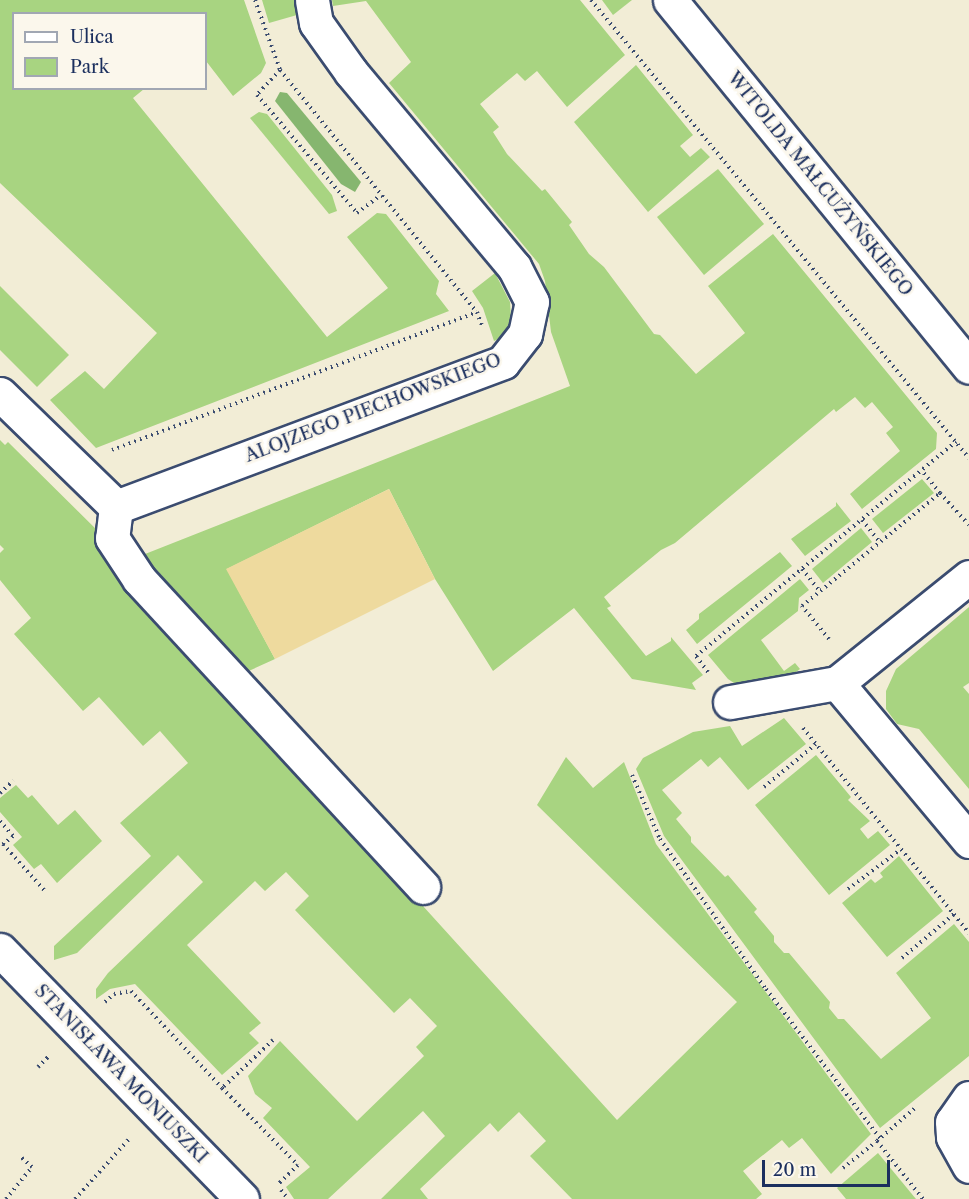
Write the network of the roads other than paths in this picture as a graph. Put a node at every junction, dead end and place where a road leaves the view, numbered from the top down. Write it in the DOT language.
graph roads {
  1 [pos="312,0"];
  2 [pos="670,0"];
  3 [pos="969,367"];
  4 [pos="0,394"];
  5 [pos="116,507"];
  6 [pos="969,578"];
  7 [pos="837,683"];
  8 [pos="730,702"];
  9 [pos="969,841"];
  10 [pos="423,887"];
  11 [pos="0,950"];
  12 [pos="969,1098"];
  13 [pos="969,1166"];
  14 [pos="242,1199"];
  1 -- 5 [label="street, ALOJZEGO PIECHOWSKIEGO"];
  2 -- 3 [label="street, WITOLDA MAŁCUŻYŃSKIEGO"];
  4 -- 5 [label="street"];
  5 -- 10 [label="street"];
  6 -- 7 [label="street"];
  7 -- 8 [label="street"];
  7 -- 9 [label="street"];
  11 -- 14 [label="street, STANISŁAWA MONIUSZKI"];
  12 -- 13 [label="street"];
}
